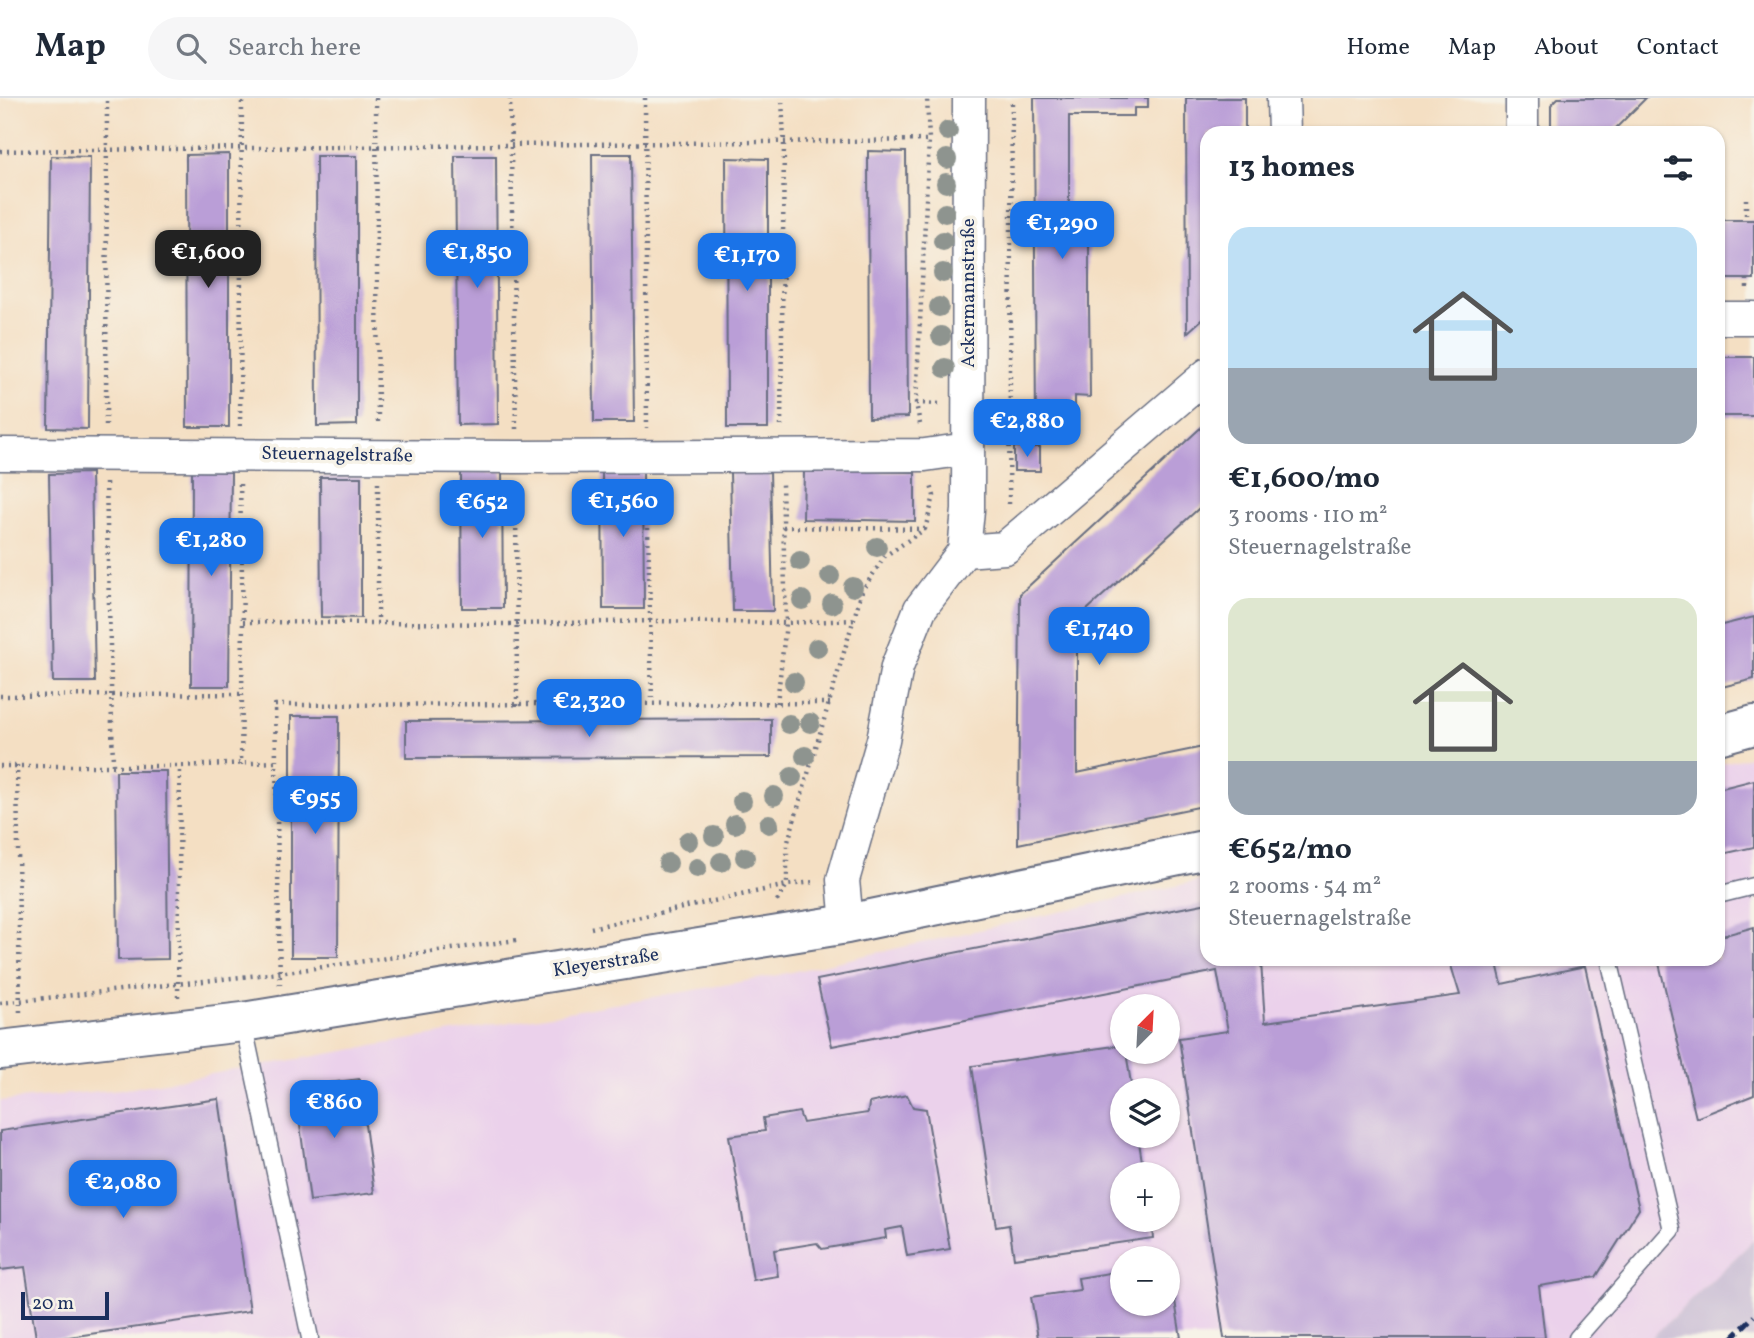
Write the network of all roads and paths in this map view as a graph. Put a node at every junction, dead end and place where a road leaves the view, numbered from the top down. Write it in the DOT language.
graph roads {
  1 [pos="376,98"];
  2 [pos="510,98"];
  3 [pos="645,98"];
  4 [pos="782,98"];
  5 [pos="927,98"];
  6 [pos="969,98"];
  7 [pos="1012,98"];
  8 [pos="1283,98"];
  9 [pos="1522,98"];
  10 [pos="1284,126"];
  11 [pos="1521,126"];
  12 [pos="929,140"];
  13 [pos="784,143"];
  14 [pos="648,145"];
  15 [pos="376,147"];
  16 [pos="511,147"];
  17 [pos="0,152"];
  18 [pos="1746,199"];
  19 [pos="1746,220"];
  20 [pos="1725,318"];
  21 [pos="1754,318"];
  22 [pos="1200,381"];
  23 [pos="967,449"];
  24 [pos="0,453"];
  25 [pos="378,455"];
  26 [pos="925,455"];
  27 [pos="646,456"];
  28 [pos="781,456"];
  29 [pos="516,457"];
  30 [pos="783,527"];
  31 [pos="925,529"];
  32 [pos="1022,533"];
  33 [pos="964,551"];
  34 [pos="855,620"];
  35 [pos="651,621"];
  36 [pos="243,622"];
  37 [pos="378,623"];
  38 [pos="786,623"];
  39 [pos="515,624"];
  40 [pos="242,694"];
  41 [pos="0,696"];
  42 [pos="652,702"];
  43 [pos="777,703"];
  44 [pos="831,704"];
  45 [pos="517,706"];
  46 [pos="1754,725"];
  47 [pos="1725,732"];
  48 [pos="275,762"];
  49 [pos="17,765"];
  50 [pos="0,766"];
  51 [pos="180,766"];
  52 [pos="1200,851"];
  53 [pos="843,880"];
  54 [pos="787,885"];
  55 [pos="1754,886"];
  56 [pos="1725,893"];
  57 [pos="847,924"];
  58 [pos="583,930"];
  59 [pos="528,939"];
  60 [pos="756,939"];
  61 [pos="1611,966"];
  62 [pos="279,972"];
  63 [pos="178,984"];
  64 [pos="20,1001"];
  65 [pos="0,1003"];
  66 [pos="281,1015"];
  67 [pos="243,1022"];
  68 [pos="178,1032"];
  69 [pos="10,1049"];
  70 [pos="310,1338"];
  71 [pos="1577,1338"];
  1 -- 15 [label="path"];
  2 -- 16 [label="path"];
  3 -- 14 [label="path"];
  4 -- 13 [label="path"];
  5 -- 12 [label="path"];
  6 -- 23 [label="street, Ackermannstraße"];
  7 -- 32 [label="path"];
  8 -- 10 [label="street"];
  9 -- 11 [label="street"];
  12 -- 13 [label="path"];
  12 -- 26 [label="path"];
  13 -- 14 [label="path"];
  13 -- 28 [label="path"];
  14 -- 16 [label="path"];
  14 -- 27 [label="path"];
  15 -- 16 [label="path"];
  15 -- 17 [label="path"];
  15 -- 25 [label="path"];
  16 -- 29 [label="path"];
  18 -- 19 [label="path"];
  20 -- 21 [label="street"];
  22 -- 32 [label="street"];
  23 -- 26 [label="street, Steuernagelstraße"];
  23 -- 33 [label="street, Ackermannstraße"];
  24 -- 25 [label="street, Steuernagelstraße"];
  25 -- 29 [label="street, Steuernagelstraße"];
  25 -- 37 [label="path"];
  26 -- 28 [label="street, Steuernagelstraße"];
  26 -- 31 [label="path"];
  27 -- 28 [label="street, Steuernagelstraße"];
  27 -- 29 [label="street, Steuernagelstraße"];
  27 -- 35 [label="path"];
  28 -- 30 [label="path"];
  29 -- 39 [label="path"];
  30 -- 31 [label="path"];
  30 -- 38 [label="path"];
  31 -- 34 [label="path"];
  32 -- 33 [label="street"];
  33 -- 53 [label="street"];
  34 -- 38 [label="path"];
  34 -- 44 [label="path"];
  35 -- 38 [label="path"];
  35 -- 39 [label="path"];
  35 -- 42 [label="path"];
  36 -- 37 [label="path"];
  37 -- 39 [label="path"];
  38 -- 43 [label="path"];
  39 -- 45 [label="path"];
  40 -- 41 [label="path"];
  42 -- 43 [label="path"];
  42 -- 45 [label="path"];
  43 -- 44 [label="path"];
  44 -- 54 [label="path"];
  45 -- 48 [label="path"];
  46 -- 47 [label="street"];
  48 -- 51 [label="path"];
  48 -- 62 [label="path"];
  49 -- 50 [label="path"];
  49 -- 51 [label="path"];
  49 -- 64 [label="path"];
  51 -- 63 [label="path"];
  52 -- 57 [label="street, Kleyerstraße"];
  53 -- 54 [label="path"];
  53 -- 57 [label="street"];
  54 -- 58 [label="path"];
  54 -- 60 [label="path"];
  55 -- 56 [label="lane"];
  57 -- 60 [label="street, Kleyerstraße"];
  59 -- 62 [label="path"];
  60 -- 66 [label="street, Kleyerstraße"];
  61 -- 71 [label="lane"];
  62 -- 63 [label="path"];
  62 -- 66 [label="path"];
  63 -- 64 [label="path"];
  63 -- 68 [label="path"];
  64 -- 65 [label="path"];
  64 -- 69 [label="path"];
  66 -- 67 [label="street, Kleyerstraße"];
  67 -- 68 [label="street, Kleyerstraße"];
  67 -- 70 [label="lane"];
  68 -- 69 [label="street, Kleyerstraße"];
}
